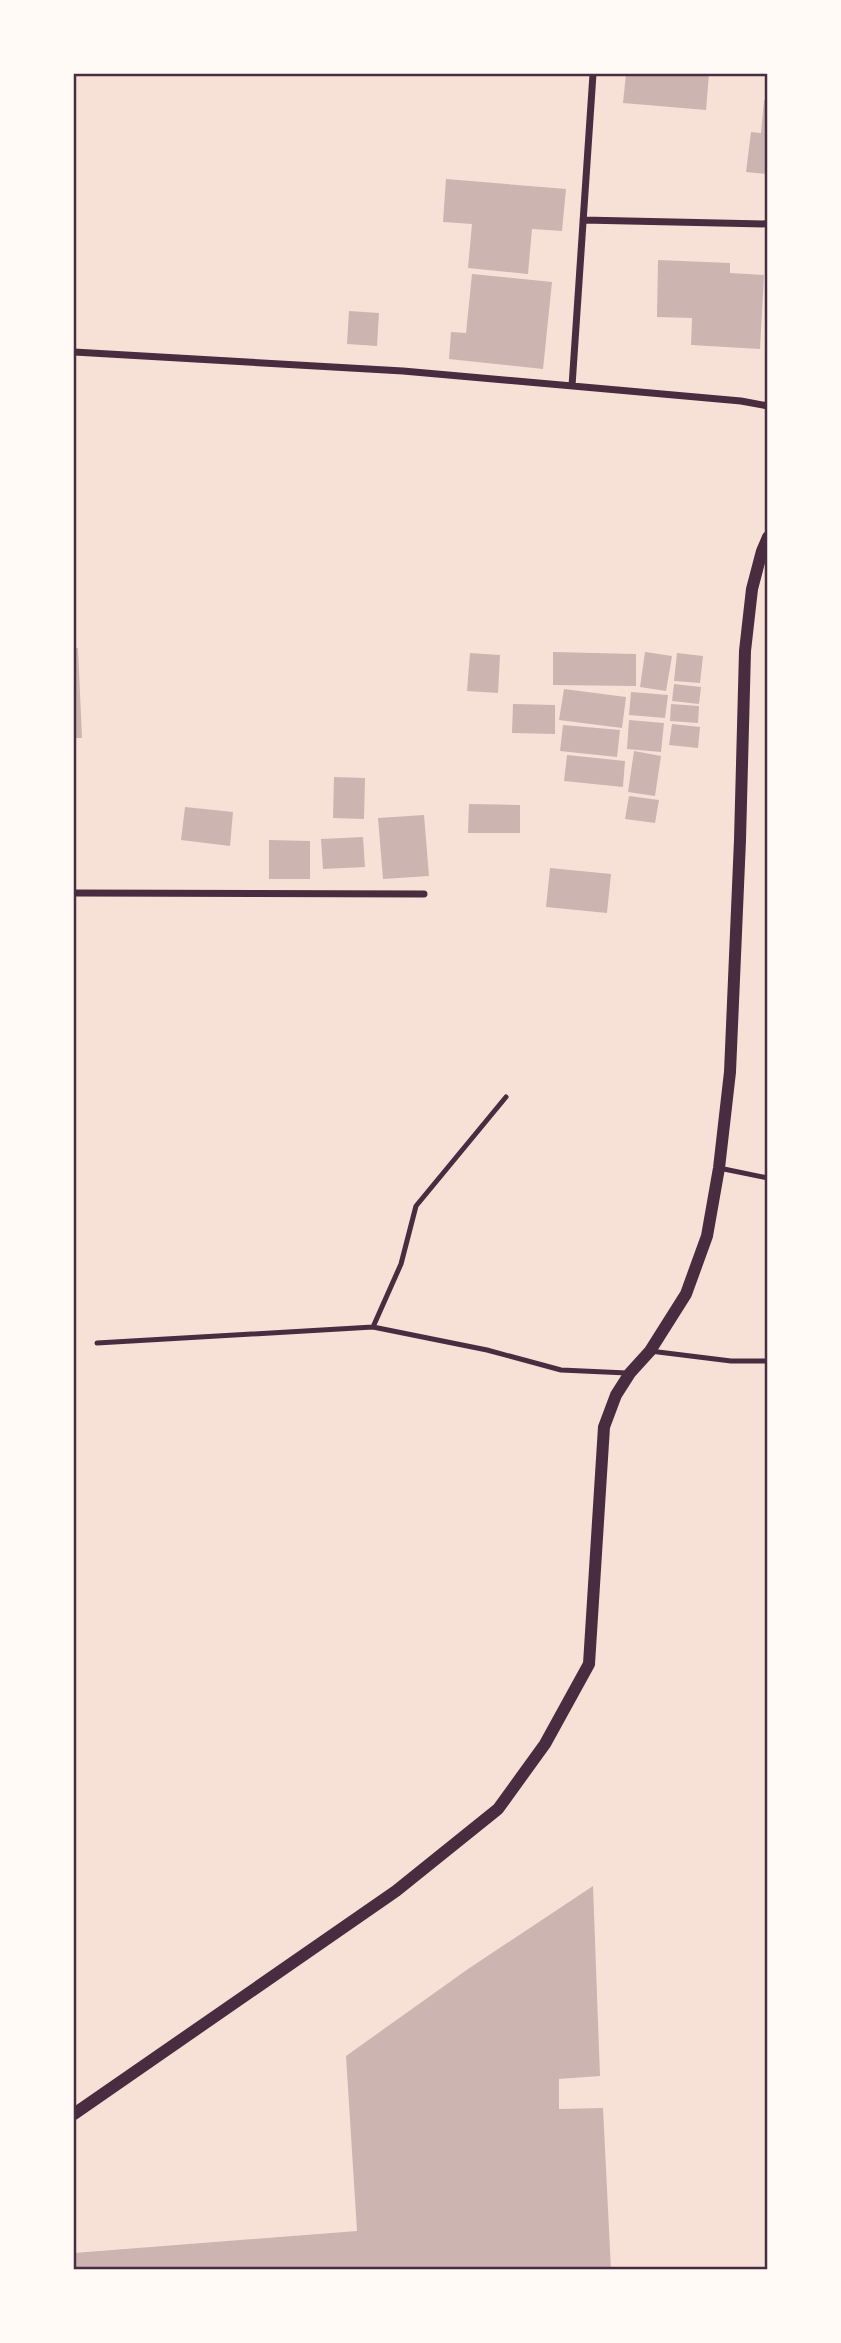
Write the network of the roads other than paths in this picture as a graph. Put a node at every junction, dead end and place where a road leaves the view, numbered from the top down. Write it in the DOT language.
graph roads {
  1 [pos="593,74"];
  2 [pos="583,220"];
  3 [pos="768,224"];
  4 [pos="74,352"];
  5 [pos="572,386"];
  6 [pos="768,406"];
  7 [pos="768,537"];
  8 [pos="74,893"];
  9 [pos="424,894"];
  10 [pos="506,1097"];
  11 [pos="719,1168"];
  12 [pos="768,1178"];
  13 [pos="373,1327"];
  14 [pos="97,1343"];
  15 [pos="650,1352"];
  16 [pos="768,1361"];
  17 [pos="630,1373"];
  18 [pos="74,2113"];
  1 -- 2 [label="street"];
  2 -- 3 [label="street"];
  2 -- 5 [label="street"];
  4 -- 5 [label="street"];
  5 -- 6 [label="street"];
  7 -- 11 [label="street"];
  8 -- 9 [label="street"];
  10 -- 13 [label="lane"];
  11 -- 12 [label="lane"];
  11 -- 15 [label="street"];
  13 -- 14 [label="lane"];
  13 -- 17 [label="lane"];
  15 -- 16 [label="lane"];
  15 -- 17 [label="street"];
  17 -- 18 [label="street"];
}
